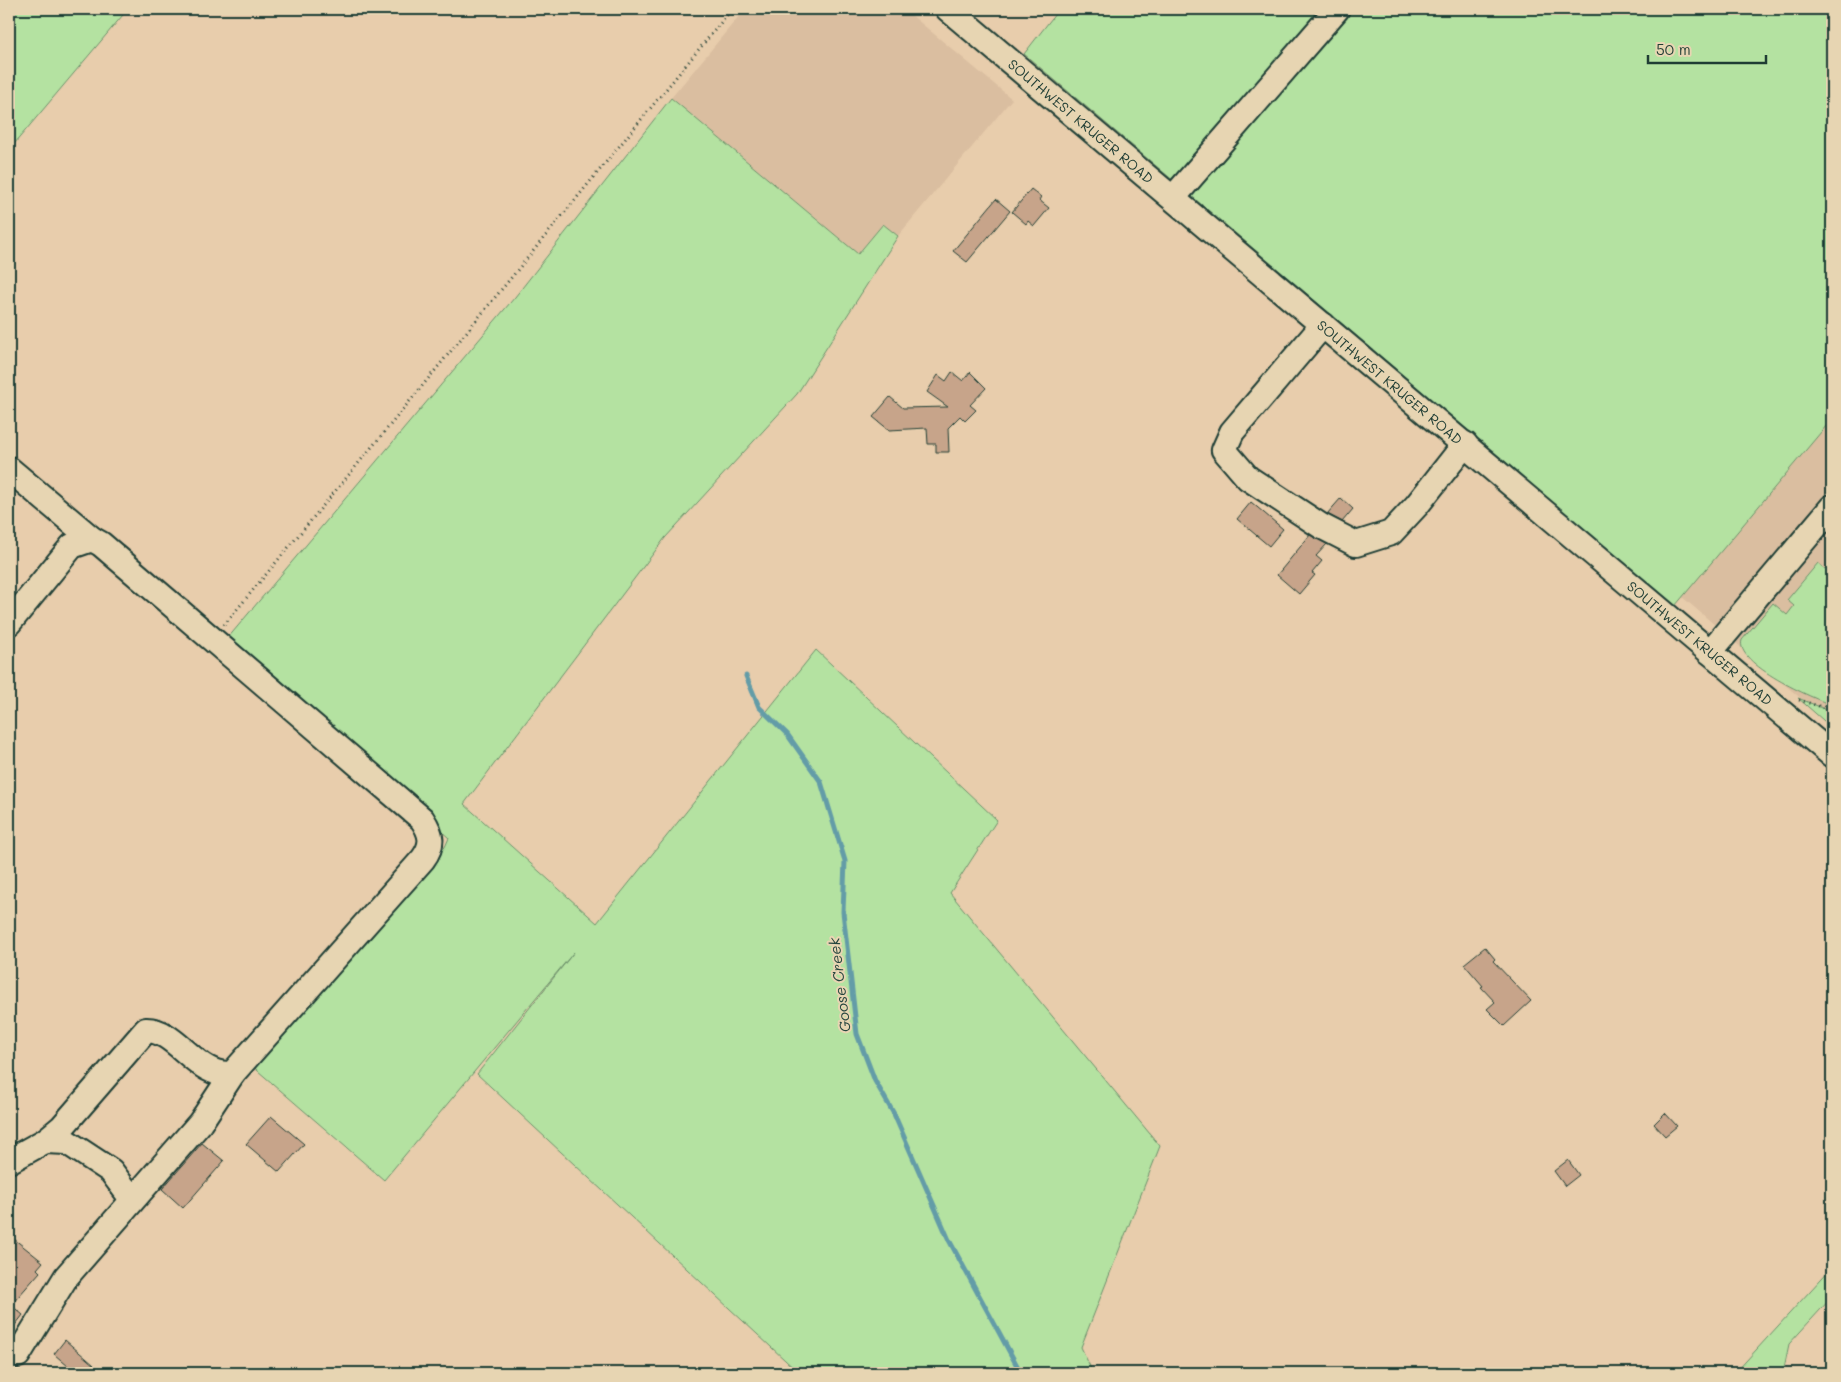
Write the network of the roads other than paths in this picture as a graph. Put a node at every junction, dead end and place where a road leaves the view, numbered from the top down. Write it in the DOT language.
graph roads {
  1 [pos="948,9"];
  2 [pos="1337,9"];
  3 [pos="1173,198"];
  4 [pos="1323,325"];
  5 [pos="1465,444"];
  6 [pos="9,469"];
  7 [pos="1832,507"];
  8 [pos="92,539"];
  9 [pos="9,623"];
  10 [pos="1710,652"];
  11 [pos="1832,755"];
  12 [pos="233,1073"];
  13 [pos="46,1141"];
  14 [pos="9,1161"];
  15 [pos="132,1200"];
  16 [pos="18,1359"];
  1 -- 3 [label="street, SOUTHWEST KRUGER ROAD"];
  2 -- 3 [label="street"];
  3 -- 4 [label="street, SOUTHWEST KRUGER ROAD"];
  4 -- 5 [label="street, SOUTHWEST KRUGER ROAD"];
  4 -- 5 [label="street"];
  5 -- 10 [label="street, SOUTHWEST KRUGER ROAD"];
  6 -- 8 [label="street"];
  7 -- 10 [label="street"];
  8 -- 9 [label="street"];
  8 -- 12 [label="street"];
  10 -- 11 [label="street, SOUTHWEST KRUGER ROAD"];
  12 -- 13 [label="street"];
  12 -- 15 [label="street"];
  13 -- 14 [label="street"];
  13 -- 15 [label="street"];
  15 -- 16 [label="street"];
}
